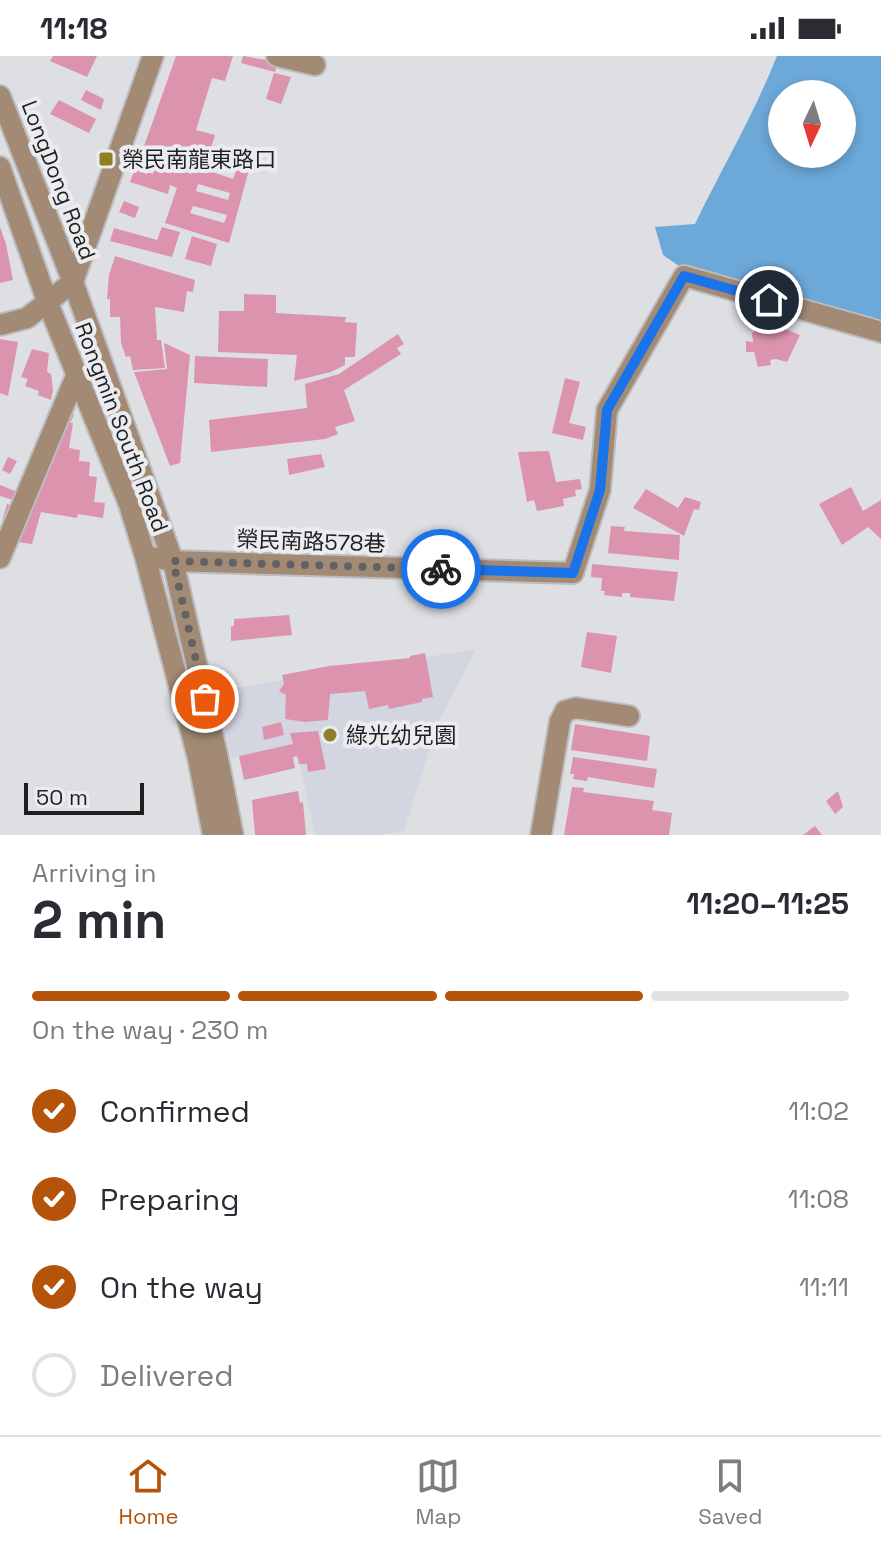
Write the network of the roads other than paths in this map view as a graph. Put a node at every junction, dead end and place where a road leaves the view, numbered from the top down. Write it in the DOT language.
graph roads {
  1 [pos="153,56"];
  2 [pos="277,56"];
  3 [pos="315,65"];
  4 [pos="0,96"];
  5 [pos="0,167"];
  6 [pos="73,282"];
  7 [pos="47,301"];
  8 [pos="0,325"];
  9 [pos="881,332"];
  10 [pos="76,376"];
  11 [pos="145,556"];
  12 [pos="0,558"];
  13 [pos="173,561"];
  14 [pos="629,716"];
  15 [pos="208,756"];
  16 [pos="213,835"];
  17 [pos="233,835"];
  18 [pos="541,835"];
  1 -- 6 [label="street"];
  2 -- 3 [label="street"];
  4 -- 6 [label="street, LongDong Road"];
  5 -- 7 [label="street"];
  6 -- 7 [label="street"];
  6 -- 13 [label="street, Rongmin South Road"];
  7 -- 8 [label="street"];
  7 -- 10 [label="street, Rongmin South Road"];
  9 -- 13 [label="street, 榮民南路578巷"];
  10 -- 11 [label="street, Rongmin South Road"];
  10 -- 12 [label="street"];
  11 -- 13 [label="street, 榮民南路578巷"];
  11 -- 15 [label="street, Rongmin South Road"];
  13 -- 15 [label="street, Rongmin South Road"];
  14 -- 18 [label="street"];
  15 -- 16 [label="street, Rongmin South Road"];
  15 -- 17 [label="street, Rongmin South Road"];
}
